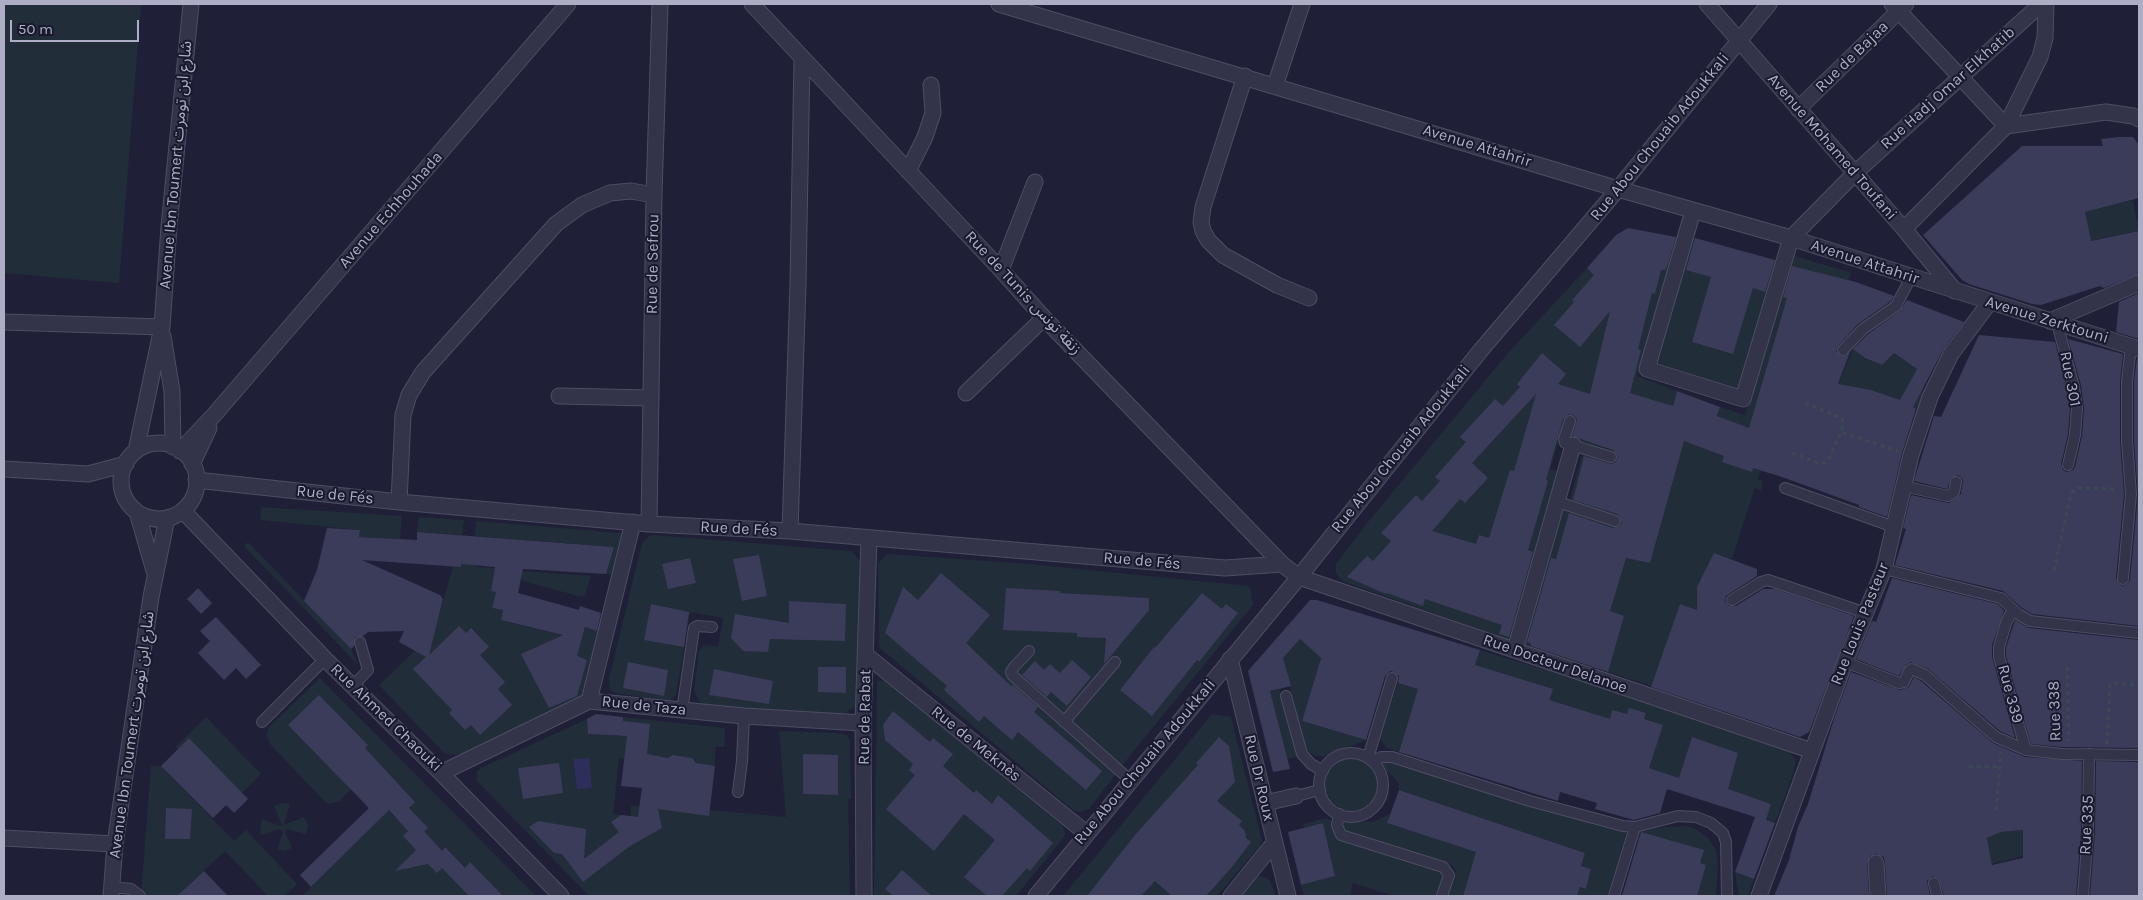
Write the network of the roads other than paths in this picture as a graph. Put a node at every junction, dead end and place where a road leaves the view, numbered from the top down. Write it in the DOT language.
graph roads {
  1 [pos="191,4"];
  2 [pos="568,4"];
  3 [pos="660,4"];
  4 [pos="752,4"];
  5 [pos="999,4"];
  6 [pos="1302,4"];
  7 [pos="1707,4"];
  8 [pos="1769,4"];
  9 [pos="2041,4"];
  10 [pos="2046,4"];
  11 [pos="1899,6"];
  12 [pos="1739,40"];
  13 [pos="802,58"];
  14 [pos="1245,76"];
  15 [pos="1959,77"];
  16 [pos="932,85"];
  17 [pos="1275,86"];
  18 [pos="1798,109"];
  19 [pos="2139,119"];
  20 [pos="2006,126"];
  21 [pos="908,171"];
  22 [pos="1855,173"];
  23 [pos="1035,182"];
  24 [pos="1618,189"];
  25 [pos="654,196"];
  26 [pos="1693,211"];
  27 [pos="1904,229"];
  28 [pos="1791,238"];
  29 [pos="1001,270"];
  30 [pos="1911,277"];
  31 [pos="2139,284"];
  32 [pos="1955,291"];
  33 [pos="1309,298"];
  34 [pos="1990,302"];
  35 [pos="1044,318"];
  36 [pos="4,322"];
  37 [pos="2054,322"];
  38 [pos="162,327"];
  39 [pos="2135,348"];
  40 [pos="1843,350"];
  41 [pos="966,393"];
  42 [pos="559,396"];
  43 [pos="651,398"];
  44 [pos="214,415"];
  45 [pos="1570,421"];
  46 [pos="1573,445"];
  47 [pos="177,449"];
  48 [pos="136,451"];
  49 [pos="1611,457"];
  50 [pos="126,464"];
  51 [pos="192,464"];
  52 [pos="2068,465"];
  53 [pos="4,469"];
  54 [pos="88,474"];
  55 [pos="196,480"];
  56 [pos="1956,482"];
  57 [pos="1903,486"];
  58 [pos="1785,488"];
  59 [pos="122,489"];
  60 [pos="193,497"];
  61 [pos="399,502"];
  62 [pos="1558,502"];
  63 [pos="183,510"];
  64 [pos="137,512"];
  65 [pos="166,518"];
  66 [pos="1615,521"];
  67 [pos="633,522"];
  68 [pos="649,524"];
  69 [pos="1894,527"];
  70 [pos="790,531"];
  71 [pos="869,538"];
  72 [pos="212,539"];
  73 [pos="1282,564"];
  74 [pos="1884,569"];
  75 [pos="155,573"];
  76 [pos="1299,577"];
  77 [pos="2123,579"];
  78 [pos="1732,600"];
  79 [pos="2013,609"];
  80 [pos="1866,613"];
  81 [pos="712,627"];
  82 [pos="2139,633"];
  83 [pos="360,642"];
  84 [pos="1515,650"];
  85 [pos="1029,651"];
  86 [pos="866,655"];
  87 [pos="325,659"];
  88 [pos="1230,659"];
  89 [pos="1115,662"];
  90 [pos="1845,662"];
  91 [pos="1392,678"];
  92 [pos="353,686"];
  93 [pos="1286,696"];
  94 [pos="589,701"];
  95 [pos="682,710"];
  96 [pos="744,716"];
  97 [pos="262,722"];
  98 [pos="1064,722"];
  99 [pos="863,723"];
  100 [pos="2026,750"];
  101 [pos="1812,751"];
  102 [pos="2089,754"];
  103 [pos="2139,755"];
  104 [pos="1371,759"];
  105 [pos="1323,770"];
  106 [pos="441,772"];
  107 [pos="1130,780"];
  108 [pos="1320,790"];
  109 [pos="738,792"];
  110 [pos="1296,796"];
  111 [pos="1265,803"];
  112 [pos="1339,814"];
  113 [pos="1635,827"];
  114 [pos="1086,833"];
  115 [pos="4,838"];
  116 [pos="1274,843"];
  117 [pos="115,844"];
  118 [pos="1876,863"];
  119 [pos="1934,883"];
  120 [pos="111,891"];
  121 [pos="140,896"];
  122 [pos="562,896"];
  123 [pos="864,896"];
  124 [pos="1036,896"];
  125 [pos="1231,896"];
  126 [pos="1288,896"];
  127 [pos="1442,896"];
  128 [pos="1614,896"];
  129 [pos="1727,896"];
  130 [pos="1759,896"];
  131 [pos="1878,896"];
  132 [pos="1937,896"];
  133 [pos="2083,896"];
  1 -- 38 [label="street, Avenue Ibn Toumert شارع ابن تومرت"];
  2 -- 44 [label="street, Avenue Echhouhada"];
  3 -- 25 [label="street, Rue de Sefrou"];
  4 -- 13 [label="street, Rue de Tunis زنقة تونس"];
  5 -- 14 [label="street, Avenue Attahrir"];
  6 -- 17 [label="street"];
  7 -- 12 [label="street, Avenue Mohamed Toufani"];
  8 -- 12 [label="street, Rue Abou Chouaib Adoukkali"];
  9 -- 15 [label="street, Rue Hadj Omar Elkhatib"];
  10 -- 20 [label="street"];
  11 -- 15 [label="street"];
  11 -- 18 [label="street, Rue de Bajaa"];
  12 -- 18 [label="street, Avenue Mohamed Toufani"];
  12 -- 24 [label="street, Rue Abou Chouaib Adoukkali"];
  13 -- 21 [label="street, Rue de Tunis زنقة تونس"];
  13 -- 70 [label="street"];
  14 -- 17 [label="street, Avenue Attahrir"];
  14 -- 33 [label="street"];
  15 -- 20 [label="street"];
  15 -- 22 [label="street, Rue Hadj Omar Elkhatib"];
  16 -- 21 [label="street"];
  17 -- 24 [label="street, Avenue Attahrir"];
  18 -- 22 [label="street, Avenue Mohamed Toufani"];
  19 -- 20 [label="street"];
  20 -- 27 [label="street"];
  21 -- 29 [label="street, Rue de Tunis زنقة تونس"];
  22 -- 27 [label="street, Avenue Mohamed Toufani"];
  22 -- 28 [label="street, Rue Hadj Omar Elkhatib"];
  23 -- 29 [label="street"];
  24 -- 26 [label="street, Avenue Attahrir"];
  24 -- 76 [label="street, Rue Abou Chouaib Adoukkali"];
  25 -- 43 [label="street, Rue de Sefrou"];
  25 -- 61 [label="street"];
  26 -- 28 [label="street, Avenue Attahrir"];
  26 -- 28 [label="street"];
  27 -- 32 [label="street, Avenue Mohamed Toufani"];
  28 -- 30 [label="street, Avenue Attahrir"];
  29 -- 35 [label="street, Rue de Tunis زنقة تونس"];
  30 -- 32 [label="street, Avenue Attahrir"];
  30 -- 40 [label="lane"];
  31 -- 37 [label="street"];
  32 -- 34 [label="street, Avenue Zerktouni"];
  34 -- 37 [label="street, Avenue Zerktouni"];
  34 -- 57 [label="street, Rue Louis Pasteur"];
  35 -- 41 [label="street"];
  35 -- 73 [label="street, Rue de Tunis زنقة تونس"];
  36 -- 38 [label="street"];
  37 -- 39 [label="street, Avenue Zerktouni"];
  37 -- 52 [label="lane, Rue 301"];
  38 -- 47 [label="street, Avenue Ibn Toumert شارع ابن تومرت"];
  38 -- 48 [label="street, Avenue Ibn Toumert شارع ابن تومرت"];
  39 -- 77 [label="lane"];
  42 -- 43 [label="street"];
  43 -- 68 [label="street, Rue de Sefrou"];
  44 -- 47 [label="street, Avenue Echhouhada"];
  44 -- 51 [label="street, Avenue Echhouhada"];
  45 -- 46 [label="lane"];
  46 -- 49 [label="lane"];
  46 -- 62 [label="street"];
  47 -- 48 [label="street"];
  47 -- 51 [label="street"];
  48 -- 50 [label="street"];
  50 -- 54 [label="street"];
  50 -- 59 [label="street"];
  51 -- 55 [label="street"];
  53 -- 54 [label="street"];
  54 -- 59 [label="street"];
  55 -- 60 [label="street"];
  55 -- 61 [label="street, Rue de Fés"];
  56 -- 57 [label="lane"];
  57 -- 69 [label="street, Rue Louis Pasteur"];
  58 -- 69 [label="lane"];
  59 -- 64 [label="street"];
  60 -- 63 [label="street"];
  60 -- 72 [label="street, Rue Ahmed Chaouki"];
  61 -- 67 [label="street, Rue de Fés"];
  62 -- 66 [label="lane"];
  62 -- 84 [label="street"];
  63 -- 65 [label="street"];
  63 -- 72 [label="street, Rue Ahmed Chaouki"];
  64 -- 65 [label="street"];
  64 -- 75 [label="street, Avenue Ibn Toumert شارع ابن تومرت"];
  65 -- 75 [label="street, Avenue Ibn Toumert شارع ابن تومرت"];
  67 -- 68 [label="street, Rue de Fés"];
  67 -- 94 [label="street"];
  68 -- 70 [label="street, Rue de Fés"];
  69 -- 74 [label="street, Rue Louis Pasteur"];
  70 -- 71 [label="street, Rue de Fés"];
  71 -- 73 [label="street, Rue de Fés"];
  71 -- 86 [label="street, Rue de Rabat"];
  72 -- 87 [label="street, Rue Ahmed Chaouki"];
  73 -- 76 [label="street, Rue de Tunis زنقة تونس"];
  74 -- 79 [label="lane"];
  74 -- 80 [label="street, Rue Louis Pasteur"];
  75 -- 117 [label="street, Avenue Ibn Toumert شارع ابن تومرت"];
  76 -- 84 [label="street, Rue Docteur Delanoe"];
  76 -- 88 [label="street, Rue Abou Chouaib Adoukkali"];
  78 -- 80 [label="lane"];
  79 -- 82 [label="lane"];
  79 -- 100 [label="lane, Rue 339"];
  80 -- 90 [label="street, Rue Louis Pasteur"];
  81 -- 95 [label="lane"];
  83 -- 92 [label="lane"];
  84 -- 101 [label="street, Rue Docteur Delanoe"];
  85 -- 98 [label="lane"];
  86 -- 99 [label="street, Rue de Rabat"];
  86 -- 114 [label="street, Rue de Meknès"];
  87 -- 92 [label="street, Rue Ahmed Chaouki"];
  87 -- 97 [label="lane"];
  88 -- 107 [label="street, Rue Abou Chouaib Adoukkali"];
  88 -- 111 [label="street, Rue Dr Roux"];
  89 -- 98 [label="lane"];
  90 -- 100 [label="lane"];
  90 -- 101 [label="street, Rue Louis Pasteur"];
  91 -- 104 [label="lane"];
  92 -- 106 [label="street, Rue Ahmed Chaouki"];
  93 -- 105 [label="lane"];
  94 -- 95 [label="street, Rue de Taza"];
  94 -- 106 [label="street, Rue de Taza"];
  95 -- 96 [label="street, Rue de Taza"];
  96 -- 99 [label="street, Rue de Taza"];
  96 -- 109 [label="lane"];
  98 -- 107 [label="lane"];
  99 -- 123 [label="street, Rue de Rabat"];
  100 -- 102 [label="lane"];
  101 -- 130 [label="street, Rue Louis Pasteur"];
  102 -- 103 [label="lane"];
  102 -- 133 [label="lane, Rue 335"];
  104 -- 105 [label="lane"];
  104 -- 112 [label="lane"];
  104 -- 113 [label="lane"];
  105 -- 108 [label="lane"];
  106 -- 122 [label="street, Rue Ahmed Chaouki"];
  107 -- 114 [label="street, Rue Abou Chouaib Adoukkali"];
  108 -- 110 [label="lane"];
  108 -- 112 [label="lane"];
  110 -- 111 [label="street"];
  111 -- 116 [label="street, Rue Dr Roux"];
  112 -- 127 [label="lane"];
  113 -- 128 [label="lane"];
  113 -- 129 [label="lane"];
  114 -- 124 [label="street, Rue Abou Chouaib Adoukkali"];
  115 -- 117 [label="street"];
  116 -- 125 [label="street"];
  116 -- 126 [label="street, Rue Dr Roux"];
  117 -- 120 [label="street, Avenue Ibn Toumert شارع ابن تومرت"];
  118 -- 131 [label="street"];
  119 -- 132 [label="lane"];
  120 -- 121 [label="lane"];
}
